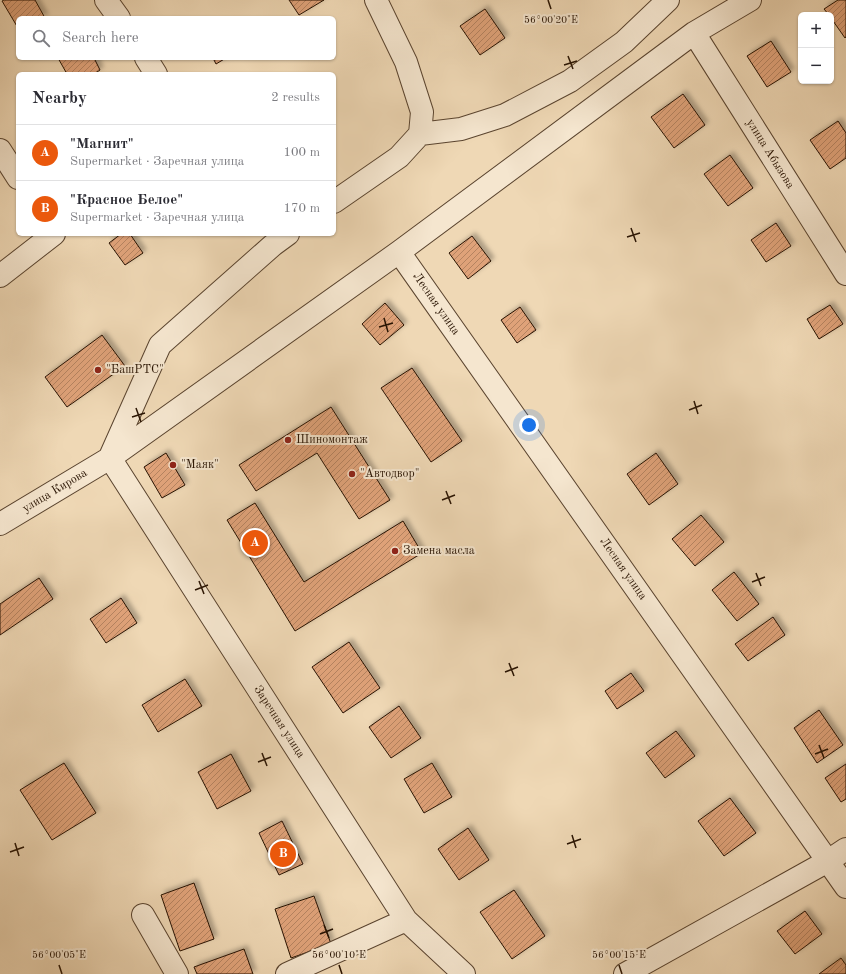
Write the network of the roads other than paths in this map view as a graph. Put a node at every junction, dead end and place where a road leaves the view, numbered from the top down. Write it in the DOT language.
graph roads {
  1 [pos="106,0"];
  2 [pos="376,0"];
  3 [pos="668,0"];
  4 [pos="750,0"];
  5 [pos="118,16"];
  6 [pos="694,33"];
  7 [pos="147,60"];
  8 [pos="155,72"];
  9 [pos="420,134"];
  10 [pos="0,150"];
  11 [pos="16,175"];
  12 [pos="336,201"];
  13 [pos="51,236"];
  14 [pos="276,238"];
  15 [pos="399,252"];
  16 [pos="846,274"];
  17 [pos="0,276"];
  18 [pos="110,458"];
  19 [pos="0,524"];
  20 [pos="846,849"];
  21 [pos="828,861"];
  22 [pos="846,887"];
  23 [pos="143,916"];
  24 [pos="406,920"];
  25 [pos="458,972"];
  26 [pos="177,974"];
  27 [pos="287,974"];
  28 [pos="625,974"];
  1 -- 5 [label="street"];
  2 -- 9 [label="street"];
  3 -- 9 [label="street"];
  4 -- 6 [label="street, улица Кирова"];
  6 -- 15 [label="street, улица Кирова"];
  6 -- 16 [label="street, улица Абызова"];
  7 -- 8 [label="street"];
  9 -- 12 [label="street"];
  10 -- 11 [label="street"];
  13 -- 17 [label="street"];
  14 -- 18 [label="street"];
  15 -- 18 [label="street, улица Кирова"];
  15 -- 21 [label="street, Лесная улица"];
  18 -- 19 [label="street, улица Кирова"];
  18 -- 24 [label="street, Заречная улица"];
  20 -- 21 [label="street"];
  21 -- 22 [label="street, Лесная улица"];
  21 -- 28 [label="street"];
  23 -- 26 [label="street"];
  24 -- 25 [label="street, Заречная улица"];
  24 -- 27 [label="street"];
}
